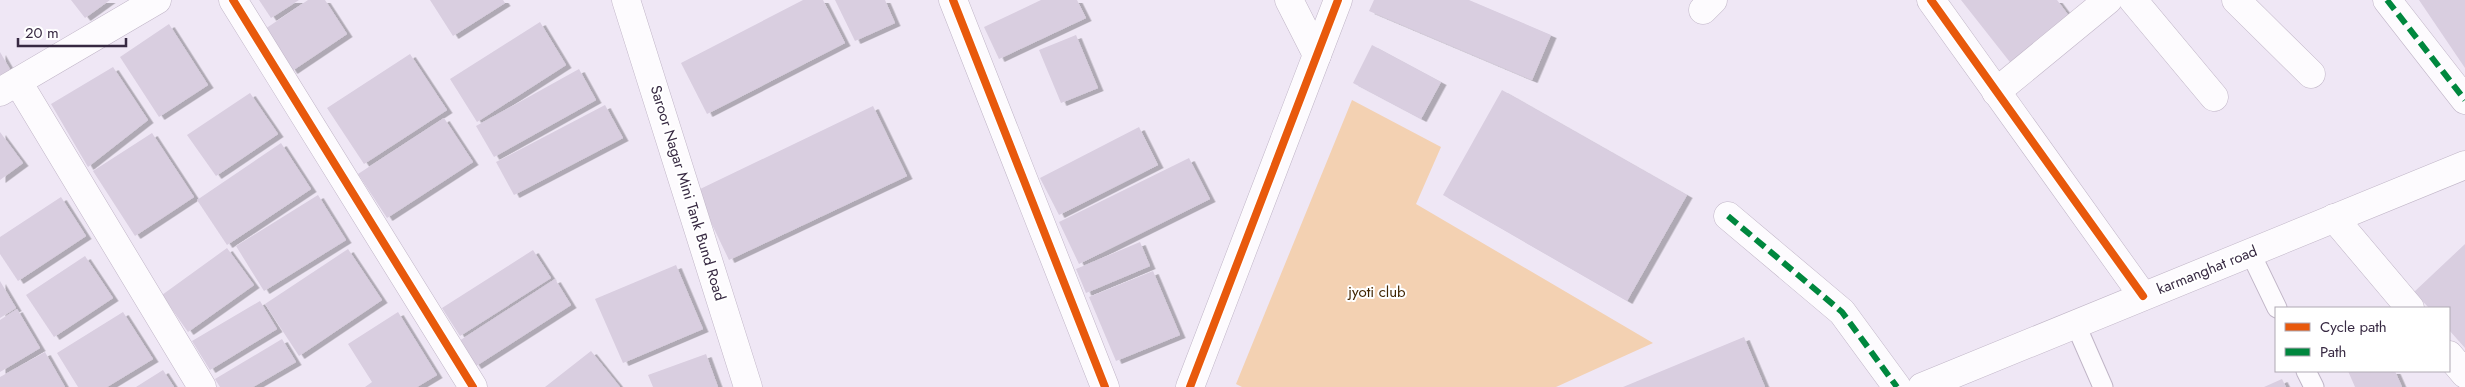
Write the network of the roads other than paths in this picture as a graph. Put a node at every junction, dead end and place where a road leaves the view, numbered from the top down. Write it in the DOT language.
graph roads {
  1 [pos="157,0"];
  2 [pos="233,0"];
  3 [pos="626,0"];
  4 [pos="953,0"];
  5 [pos="1289,0"];
  6 [pos="1338,0"];
  7 [pos="1931,0"];
  8 [pos="2108,0"];
  9 [pos="2133,0"];
  10 [pos="2236,0"];
  11 [pos="2388,0"];
  12 [pos="1317,55"];
  13 [pos="2311,74"];
  14 [pos="9,87"];
  15 [pos="1996,92"];
  16 [pos="2214,97"];
  17 [pos="2465,100"];
  18 [pos="2465,165"];
  19 [pos="1728,216"];
  20 [pos="2334,218"];
  21 [pos="2250,252"];
  22 [pos="2143,296"];
  23 [pos="2277,307"];
  24 [pos="2409,307"];
  25 [pos="2075,324"];
  26 [pos="2450,356"];
  27 [pos="2306,372"];
  28 [pos="2465,374"];
  29 [pos="1934,385"];
  30 [pos="202,387"];
  31 [pos="473,387"];
  32 [pos="748,387"];
  33 [pos="1104,387"];
  34 [pos="1190,387"];
  35 [pos="1897,387"];
  36 [pos="2103,387"];
  37 [pos="2314,387"];
  1 -- 14 [label="street"];
  2 -- 31 [label="street"];
  3 -- 32 [label="street, Saroor Nagar Mini Tank Bund Road"];
  4 -- 33 [label="street"];
  5 -- 12 [label="street"];
  6 -- 12 [label="street"];
  7 -- 15 [label="street"];
  8 -- 15 [label="street"];
  9 -- 16 [label="street"];
  10 -- 13 [label="street"];
  11 -- 17 [label="street"];
  12 -- 34 [label="street"];
  14 -- 30 [label="street"];
  15 -- 22 [label="street"];
  18 -- 20 [label="street, karmanghat road"];
  19 -- 35 [label="street"];
  20 -- 21 [label="street, karmanghat road"];
  20 -- 24 [label="street"];
  21 -- 22 [label="street, karmanghat road"];
  21 -- 23 [label="lane"];
  22 -- 25 [label="street, karmanghat road"];
  25 -- 29 [label="street, karmanghat road"];
  25 -- 36 [label="lane"];
  26 -- 28 [label="street"];
  27 -- 37 [label="lane"];
}
